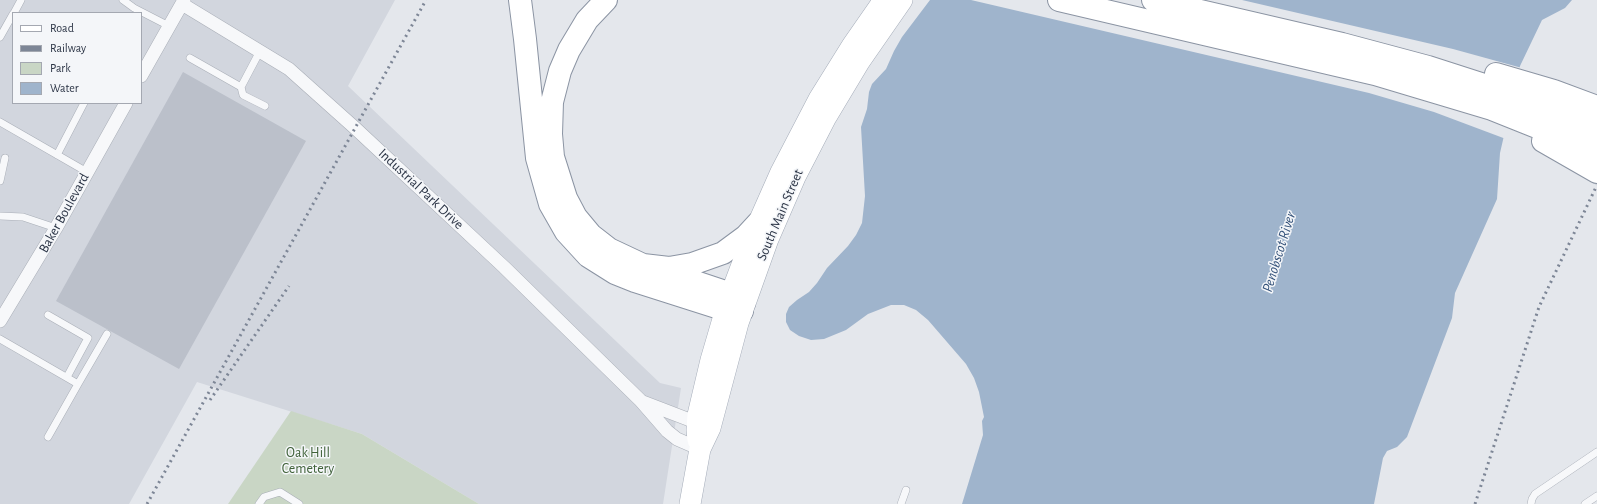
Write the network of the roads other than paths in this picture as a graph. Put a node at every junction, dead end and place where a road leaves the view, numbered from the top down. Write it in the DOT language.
graph roads {
  1 [pos="21,0"];
  2 [pos="520,0"];
  3 [pos="606,0"];
  4 [pos="884,0"];
  5 [pos="902,0"];
  6 [pos="1059,0"];
  7 [pos="1153,0"];
  8 [pos="183,2"];
  9 [pos="130,5"];
  10 [pos="14,12"];
  11 [pos="12,16"];
  12 [pos="169,26"];
  13 [pos="0,37"];
  14 [pos="1342,44"];
  15 [pos="260,51"];
  16 [pos="190,58"];
  17 [pos="142,74"];
  18 [pos="241,87"];
  19 [pos="1458,98"];
  20 [pos="83,104"];
  21 [pos="125,104"];
  22 [pos="265,106"];
  23 [pos="1597,107"];
  24 [pos="0,122"];
  25 [pos="1597,129"];
  26 [pos="1597,151"];
  27 [pos="56,155"];
  28 [pos="5,158"];
  29 [pos="87,172"];
  30 [pos="1597,172"];
  31 [pos="0,181"];
  32 [pos="0,216"];
  33 [pos="758,222"];
  34 [pos="56,228"];
  35 [pos="643,265"];
  36 [pos="736,304"];
  37 [pos="48,315"];
  38 [pos="0,322"];
  39 [pos="107,334"];
  40 [pos="0,339"];
  41 [pos="67,377"];
  42 [pos="78,384"];
  43 [pos="640,400"];
  44 [pos="704,426"];
  45 [pos="48,437"];
  46 [pos="700,449"];
  47 [pos="1597,452"];
  48 [pos="906,490"];
  49 [pos="1597,496"];
  50 [pos="259,504"];
  51 [pos="299,504"];
  52 [pos="690,504"];
  53 [pos="901,504"];
  54 [pos="1531,504"];
  55 [pos="1585,504"];
  1 -- 10 [label="lane"];
  2 -- 36 [label="highway"];
  3 -- 35 [label="highway"];
  4 -- 33 [label="main road, South Main Street"];
  5 -- 36 [label="main road, South Main Street"];
  6 -- 19 [label="highway"];
  7 -- 14 [label="highway"];
  8 -- 12 [label="street"];
  8 -- 15 [label="street, Industrial Park Drive"];
  9 -- 12 [label="lane"];
  11 -- 13 [label="lane"];
  12 -- 17 [label="street"];
  14 -- 23 [label="highway"];
  14 -- 25 [label="highway"];
  15 -- 18 [label="lane"];
  15 -- 43 [label="street, Industrial Park Drive"];
  16 -- 18 [label="lane"];
  18 -- 22 [label="lane"];
  19 -- 26 [label="highway"];
  19 -- 30 [label="highway"];
  20 -- 27 [label="lane"];
  21 -- 29 [label="street, Baker Boulevard"];
  24 -- 27 [label="lane"];
  27 -- 29 [label="lane"];
  28 -- 31 [label="lane"];
  29 -- 34 [label="street, Baker Boulevard"];
  32 -- 34 [label="lane"];
  33 -- 35 [label="highway"];
  33 -- 36 [label="main road, South Main Street"];
  34 -- 38 [label="street, Baker Boulevard"];
  35 -- 36 [label="highway"];
  36 -- 44 [label="main road, South Main Street"];
  37 -- 41 [label="lane"];
  39 -- 42 [label="lane"];
  40 -- 41 [label="lane"];
  41 -- 42 [label="lane"];
  42 -- 45 [label="lane"];
  43 -- 44 [label="street, Industrial Park Drive"];
  43 -- 46 [label="street, Industrial Park Drive"];
  44 -- 46 [label="main road, South Main Street"];
  46 -- 52 [label="main road, South Main Street"];
  47 -- 54 [label="lane"];
  48 -- 53 [label="lane"];
  49 -- 55 [label="lane"];
  50 -- 51 [label="lane"];
}
